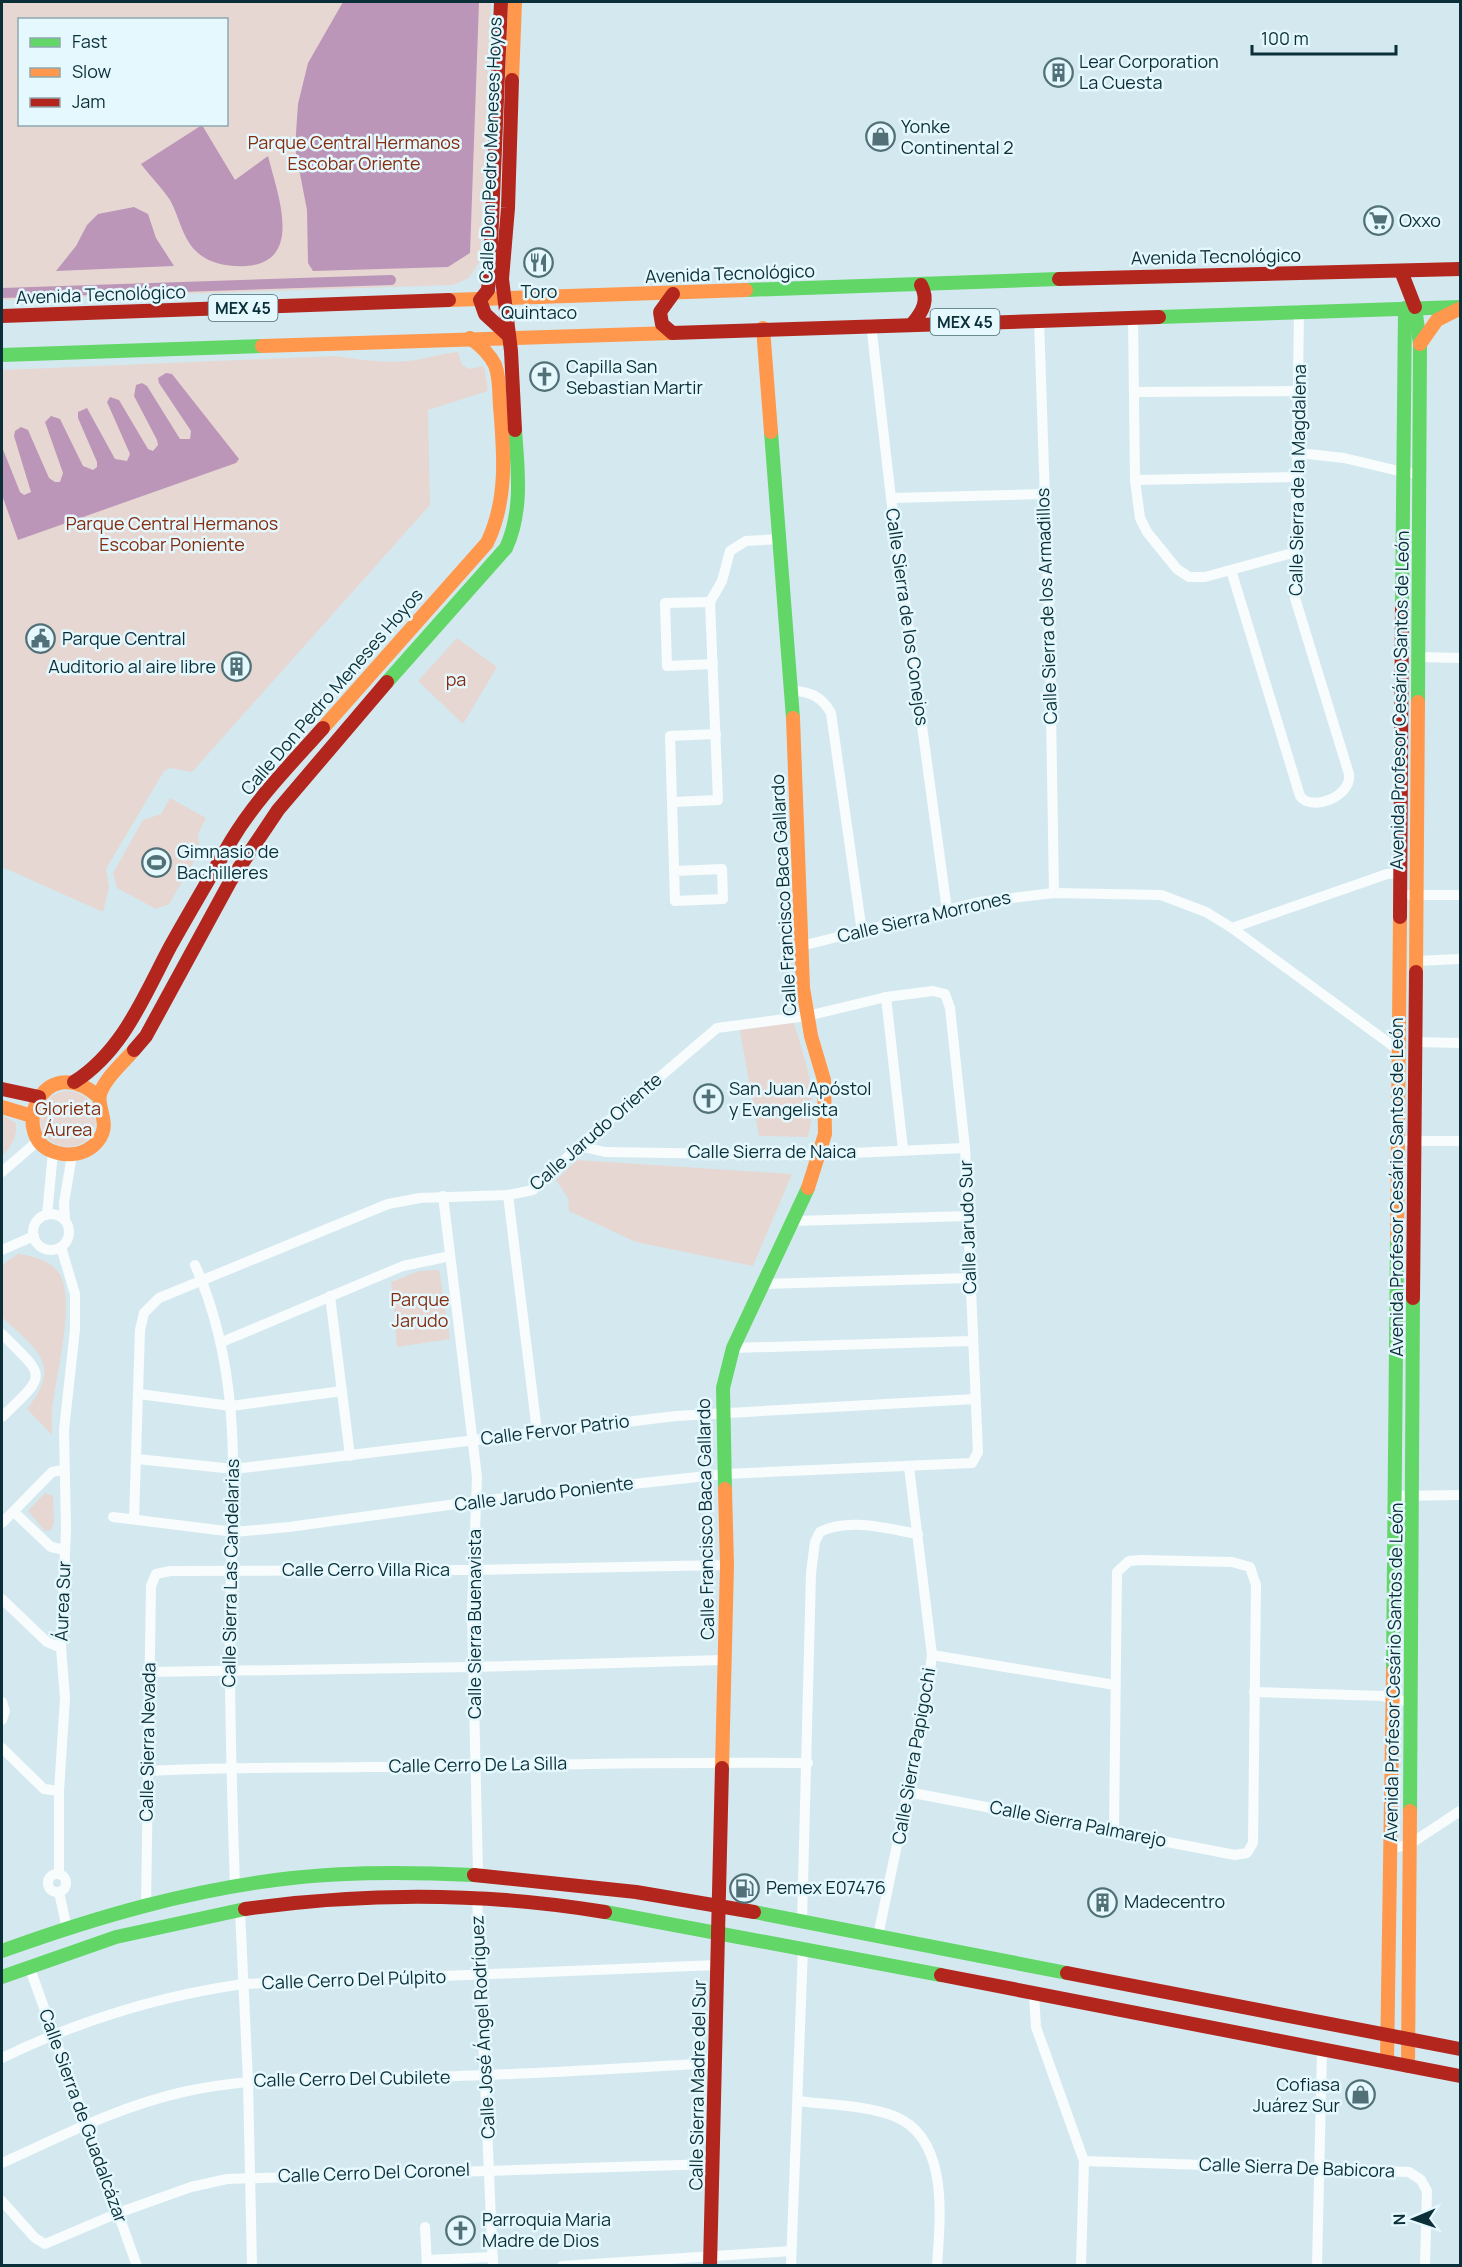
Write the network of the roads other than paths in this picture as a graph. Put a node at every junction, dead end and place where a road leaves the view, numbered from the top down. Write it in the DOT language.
graph roads {
  1 [pos="501,2"];
  2 [pos="515,2"];
  3 [pos="496,125"];
  4 [pos="511,125"];
  5 [pos="1461,269"];
  6 [pos="1401,271"];
  7 [pos="921,285"];
  8 [pos="673,294"];
  9 [pos="505,299"];
  10 [pos="480,300"];
  11 [pos="1410,307"];
  12 [pos="1461,308"];
  13 [pos="1299,310"];
  14 [pos="1132,316"];
  15 [pos="3,317"];
  16 [pos="1039,319"];
  17 [pos="913,323"];
  18 [pos="872,324"];
  19 [pos="763,328"];
  20 [pos="670,331"];
  21 [pos="509,336"];
  22 [pos="470,338"];
  23 [pos="1420,344"];
  24 [pos="2,354"];
  25 [pos="1134,392"];
  26 [pos="1300,392"];
  27 [pos="1299,453"];
  28 [pos="1403,472"];
  29 [pos="1420,474"];
  30 [pos="1298,477"];
  31 [pos="1135,480"];
  32 [pos="1044,494"];
  33 [pos="891,498"];
  34 [pos="781,543"];
  35 [pos="1296,552"];
  36 [pos="1231,570"];
  37 [pos="710,602"];
  38 [pos="1420,657"];
  39 [pos="1461,658"];
  40 [pos="713,663"];
  41 [pos="792,691"];
  42 [pos="716,734"];
  43 [pos="316,735"];
  44 [pos="331,749"];
  45 [pos="673,802"];
  46 [pos="674,871"];
  47 [pos="1400,873"];
  48 [pos="1054,893"];
  49 [pos="1399,895"];
  50 [pos="1416,895"];
  51 [pos="1461,895"];
  52 [pos="947,910"];
  53 [pos="1232,928"];
  54 [pos="862,932"];
  55 [pos="797,946"];
  56 [pos="1461,959"];
  57 [pos="1417,961"];
  58 [pos="945,994"];
  59 [pos="886,997"];
  60 [pos="807,1016"];
  61 [pos="1415,1042"];
  62 [pos="1461,1043"];
  63 [pos="1397,1049"];
  64 [pos="74,1082"];
  65 [pos="2,1089"];
  66 [pos="39,1097"];
  67 [pos="99,1097"];
  68 [pos="2,1107"];
  69 [pos="32,1116"];
  70 [pos="39,1140"];
  71 [pos="1415,1140"];
  72 [pos="1396,1141"];
  73 [pos="1461,1141"];
  74 [pos="579,1146"];
  75 [pos="965,1148"];
  76 [pos="903,1149"];
  77 [pos="53,1152"];
  78 [pos="819,1154"];
  79 [pos="72,1155"];
  80 [pos="2,1172"];
  81 [pos="51,1176"];
  82 [pos="68,1178"];
  83 [pos="508,1195"];
  84 [pos="443,1196"];
  85 [pos="47,1215"];
  86 [pos="969,1216"];
  87 [pos="65,1220"];
  88 [pos="794,1221"];
  89 [pos="34,1236"];
  90 [pos="61,1247"];
  91 [pos="2,1250"];
  92 [pos="450,1256"];
  93 [pos="195,1264"];
  94 [pos="971,1278"];
  95 [pos="202,1281"];
  96 [pos="763,1284"];
  97 [pos="330,1296"];
  98 [pos="2,1334"];
  99 [pos="222,1341"];
  100 [pos="972,1341"];
  101 [pos="733,1348"];
  102 [pos="342,1391"];
  103 [pos="139,1394"];
  104 [pos="975,1399"];
  105 [pos="231,1406"];
  106 [pos="722,1412"];
  107 [pos="2,1417"];
  108 [pos="537,1431"];
  109 [pos="473,1439"];
  110 [pos="350,1456"];
  111 [pos="137,1459"];
  112 [pos="976,1461"];
  113 [pos="909,1467"];
  114 [pos="234,1469"];
  115 [pos="63,1470"];
  116 [pos="725,1474"];
  117 [pos="1461,1495"];
  118 [pos="1395,1496"];
  119 [pos="1413,1496"];
  120 [pos="478,1501"];
  121 [pos="14,1512"];
  122 [pos="113,1517"];
  123 [pos="134,1519"];
  124 [pos="2,1523"];
  125 [pos="234,1532"];
  126 [pos="918,1534"];
  127 [pos="64,1550"];
  128 [pos="727,1565"];
  129 [pos="472,1570"];
  130 [pos="231,1571"];
  131 [pos="152,1579"];
  132 [pos="2,1599"];
  133 [pos="61,1648"];
  134 [pos="932,1655"];
  135 [pos="724,1660"];
  136 [pos="473,1667"];
  137 [pos="230,1669"];
  138 [pos="149,1672"];
  139 [pos="1115,1685"];
  140 [pos="1254,1692"];
  141 [pos="1392,1700"];
  142 [pos="1411,1701"];
  143 [pos="2,1702"];
  144 [pos="2,1720"];
  145 [pos="2,1748"];
  146 [pos="723,1762"];
  147 [pos="808,1763"];
  148 [pos="475,1765"];
  149 [pos="230,1767"];
  150 [pos="148,1771"];
  151 [pos="59,1791"];
  152 [pos="908,1792"];
  153 [pos="1461,1811"];
  154 [pos="1114,1830"];
  155 [pos="1410,1844"];
  156 [pos="1391,1849"];
  157 [pos="478,1873"];
  158 [pos="236,1886"];
  159 [pos="477,1896"];
  160 [pos="1391,1903"];
  161 [pos="1409,1903"];
  162 [pos="146,1905"];
  163 [pos="720,1906"];
  164 [pos="240,1911"];
  165 [pos="802,1922"];
  166 [pos="67,1929"];
  167 [pos="719,1931"];
  168 [pos="878,1936"];
  169 [pos="803,1948"];
  170 [pos="2,1951"];
  171 [pos="718,1965"];
  172 [pos="29,1966"];
  173 [pos="480,1976"];
  174 [pos="2,1977"];
  175 [pos="243,1984"];
  176 [pos="1034,1995"];
  177 [pos="54,2032"];
  178 [pos="1389,2035"];
  179 [pos="1409,2039"];
  180 [pos="1461,2049"];
  181 [pos="1322,2050"];
  182 [pos="2,2058"];
  183 [pos="1387,2062"];
  184 [pos="716,2063"];
  185 [pos="1408,2066"];
  186 [pos="485,2076"];
  187 [pos="1461,2076"];
  188 [pos="248,2081"];
  189 [pos="798,2101"];
  190 [pos="86,2125"];
  191 [pos="1084,2162"];
  192 [pos="2,2163"];
  193 [pos="714,2164"];
  194 [pos="1321,2168"];
  195 [pos="489,2169"];
  196 [pos="248,2178"];
  197 [pos="2,2201"];
  198 [pos="118,2213"];
  199 [pos="425,2227"];
  200 [pos="791,2251"];
  201 [pos="493,2261"];
  202 [pos="711,2261"];
  203 [pos="427,2263"];
  204 [pos="137,2265"];
  205 [pos="252,2265"];
  206 [pos="562,2265"];
  207 [pos="791,2265"];
  208 [pos="937,2265"];
  209 [pos="1081,2265"];
  210 [pos="1317,2265"];
  211 [pos="1425,2265"];
  1 -- 3 [label="street, Calle Don Pedro Meneses Hoyos"];
  2 -- 4 [label="street, Calle Don Pedro Meneses Hoyos"];
  3 -- 4 [label="street"];
  3 -- 10 [label="street, Calle Don Pedro Meneses Hoyos"];
  4 -- 9 [label="street, Calle Don Pedro Meneses Hoyos"];
  5 -- 6 [label="street, Avenida Tecnológico / MEX 45"];
  6 -- 7 [label="street, Avenida Tecnológico / MEX 45"];
  6 -- 11 [label="street"];
  7 -- 8 [label="street, Avenida Tecnológico / MEX 45"];
  7 -- 17 [label="street"];
  8 -- 9 [label="street, Avenida Tecnológico / MEX 45"];
  8 -- 20 [label="street"];
  9 -- 10 [label="street, Avenida Tecnológico / MEX 45"];
  9 -- 21 [label="street, Calle Don Pedro Meneses Hoyos"];
  10 -- 15 [label="street, Avenida Tecnológico / MEX 45"];
  10 -- 21 [label="street, Calle Don Pedro Meneses Hoyos"];
  11 -- 12 [label="street, MEX 45"];
  11 -- 13 [label="street, MEX 45"];
  11 -- 23 [label="street, Avenida Profesor Cesário Santos de León"];
  11 -- 28 [label="street, Avenida Profesor Cesário Santos de León"];
  12 -- 23 [label="street"];
  13 -- 14 [label="street, MEX 45"];
  13 -- 26 [label="street, Calle Sierra de la Magdalena"];
  14 -- 16 [label="street, MEX 45"];
  14 -- 25 [label="street"];
  16 -- 17 [label="street, MEX 45"];
  16 -- 32 [label="street, Calle Sierra de los Armadillos"];
  17 -- 18 [label="street, MEX 45"];
  18 -- 19 [label="street, MEX 45"];
  18 -- 33 [label="street, Calle Sierra de los Conejos"];
  19 -- 20 [label="street, MEX 45"];
  19 -- 34 [label="street, Calle Francisco Baca Gallardo"];
  20 -- 21 [label="street, MEX 45"];
  21 -- 22 [label="street, MEX 45"];
  21 -- 44 [label="street, Calle Don Pedro Meneses Hoyos"];
  22 -- 24 [label="street, MEX 45"];
  22 -- 43 [label="street, Calle Don Pedro Meneses Hoyos"];
  23 -- 29 [label="street, Avenida Profesor Cesário Santos de León"];
  25 -- 26 [label="street"];
  25 -- 31 [label="street"];
  26 -- 27 [label="street, Calle Sierra de la Magdalena"];
  27 -- 28 [label="street"];
  27 -- 30 [label="street, Calle Sierra de la Magdalena"];
  28 -- 29 [label="street"];
  28 -- 47 [label="street, Avenida Profesor Cesário Santos de León"];
  29 -- 38 [label="street, Avenida Profesor Cesário Santos de León"];
  30 -- 31 [label="street"];
  30 -- 35 [label="street, Calle Sierra de la Magdalena"];
  31 -- 36 [label="street"];
  32 -- 33 [label="street"];
  32 -- 48 [label="street, Calle Sierra de los Armadillos"];
  33 -- 52 [label="street, Calle Sierra de los Conejos"];
  34 -- 37 [label="street"];
  34 -- 41 [label="street, Calle Francisco Baca Gallardo"];
  35 -- 36 [label="street"];
  35 -- 36 [label="street, Calle Sierra de la Magdalena"];
  37 -- 40 [label="street"];
  37 -- 40 [label="street"];
  38 -- 39 [label="street"];
  38 -- 50 [label="street, Avenida Profesor Cesário Santos de León"];
  40 -- 42 [label="street"];
  41 -- 54 [label="street"];
  41 -- 55 [label="street, Calle Francisco Baca Gallardo"];
  42 -- 45 [label="street"];
  42 -- 45 [label="street"];
  43 -- 44 [label="street"];
  43 -- 64 [label="street, Calle Don Pedro Meneses Hoyos"];
  44 -- 67 [label="street, Calle Don Pedro Meneses Hoyos"];
  45 -- 46 [label="street"];
  46 -- 46 [label="street"];
  47 -- 49 [label="street, Avenida Profesor Cesário Santos de León"];
  47 -- 53 [label="street"];
  48 -- 52 [label="street, Calle Sierra Morrones"];
  48 -- 53 [label="street, Calle Sierra Morrones"];
  49 -- 50 [label="street"];
  49 -- 63 [label="street, Avenida Profesor Cesário Santos de León"];
  50 -- 51 [label="street"];
  50 -- 57 [label="street, Avenida Profesor Cesário Santos de León"];
  52 -- 54 [label="street, Calle Sierra Morrones"];
  53 -- 63 [label="street, Calle Sierra Morrones"];
  54 -- 55 [label="street, Calle Sierra Morrones"];
  55 -- 60 [label="street, Calle Francisco Baca Gallardo"];
  56 -- 57 [label="street"];
  57 -- 61 [label="street, Avenida Profesor Cesário Santos de León"];
  58 -- 59 [label="street, Calle Jarudo Oriente"];
  58 -- 75 [label="street, Calle Jarudo Sur"];
  59 -- 60 [label="street, Calle Jarudo Oriente"];
  59 -- 76 [label="street"];
  60 -- 74 [label="street, Calle Jarudo Oriente"];
  60 -- 78 [label="street, Calle Francisco Baca Gallardo"];
  61 -- 62 [label="street"];
  61 -- 71 [label="street, Avenida Profesor Cesário Santos de León"];
  63 -- 72 [label="street, Avenida Profesor Cesário Santos de León"];
  64 -- 66 [label="street, Calle Don Pedro Meneses Hoyos"];
  64 -- 67 [label="street"];
  65 -- 66 [label="street"];
  66 -- 69 [label="street"];
  67 -- 79 [label="street"];
  68 -- 69 [label="street"];
  69 -- 70 [label="street"];
  70 -- 77 [label="street"];
  70 -- 80 [label="street"];
  71 -- 72 [label="street"];
  71 -- 73 [label="street"];
  71 -- 119 [label="street, Avenida Profesor Cesário Santos de León"];
  72 -- 118 [label="street, Avenida Profesor Cesário Santos de León"];
  74 -- 78 [label="street, Calle Sierra de Naica"];
  74 -- 83 [label="street, Calle Jarudo Oriente"];
  75 -- 76 [label="street, Calle Sierra de Naica"];
  75 -- 86 [label="street, Calle Jarudo Sur"];
  76 -- 78 [label="street, Calle Sierra de Naica"];
  77 -- 79 [label="street"];
  77 -- 81 [label="street"];
  78 -- 88 [label="street, Calle Francisco Baca Gallardo"];
  79 -- 82 [label="street"];
  81 -- 82 [label="street"];
  81 -- 85 [label="street"];
  82 -- 87 [label="street"];
  83 -- 84 [label="street, Calle Jarudo Oriente"];
  83 -- 108 [label="street"];
  84 -- 92 [label="street, Calle Sierra Buenavista"];
  84 -- 95 [label="street, Calle Jarudo Oriente"];
  85 -- 87 [label="street"];
  85 -- 89 [label="street"];
  86 -- 88 [label="street"];
  86 -- 94 [label="street, Calle Jarudo Sur"];
  87 -- 90 [label="street"];
  88 -- 96 [label="street, Calle Francisco Baca Gallardo"];
  89 -- 90 [label="street"];
  89 -- 91 [label="street"];
  90 -- 115 [label="street, Áurea Sur"];
  92 -- 97 [label="street"];
  92 -- 109 [label="street, Calle Sierra Buenavista"];
  93 -- 95 [label="street, Calle Sierra Las Candelarias"];
  94 -- 96 [label="street"];
  94 -- 100 [label="street, Calle Jarudo Sur"];
  95 -- 99 [label="street, Calle Sierra Las Candelarias"];
  95 -- 103 [label="street, Calle Jarudo Oriente"];
  96 -- 101 [label="street, Calle Francisco Baca Gallardo"];
  97 -- 99 [label="street"];
  97 -- 102 [label="street"];
  98 -- 107 [label="street"];
  99 -- 105 [label="street, Calle Sierra Las Candelarias"];
  100 -- 101 [label="street"];
  100 -- 104 [label="street, Calle Jarudo Sur"];
  101 -- 106 [label="street, Calle Francisco Baca Gallardo"];
  102 -- 105 [label="street"];
  102 -- 110 [label="street"];
  103 -- 105 [label="street"];
  103 -- 111 [label="street"];
  104 -- 106 [label="street, Calle Fervor Patrio"];
  104 -- 112 [label="street, Calle Jarudo Sur"];
  105 -- 114 [label="street, Calle Sierra Las Candelarias"];
  106 -- 108 [label="street, Calle Fervor Patrio"];
  106 -- 116 [label="street, Calle Francisco Baca Gallardo"];
  108 -- 109 [label="street, Calle Fervor Patrio"];
  109 -- 110 [label="street, Calle Fervor Patrio"];
  109 -- 120 [label="street, Calle Sierra Buenavista"];
  110 -- 114 [label="street, Calle Fervor Patrio"];
  111 -- 114 [label="street, Calle Fervor Patrio"];
  111 -- 123 [label="street"];
  112 -- 113 [label="street, Calle Jarudo Poniente"];
  113 -- 116 [label="street, Calle Jarudo Poniente"];
  113 -- 126 [label="street, Calle Sierra Papigochi"];
  114 -- 125 [label="street, Calle Sierra Las Candelarias"];
  115 -- 121 [label="street"];
  115 -- 127 [label="street, Áurea Sur"];
  116 -- 120 [label="street, Calle Jarudo Poniente"];
  116 -- 128 [label="street, Calle Francisco Baca Gallardo"];
  117 -- 119 [label="street"];
  118 -- 119 [label="street"];
  118 -- 141 [label="street, Avenida Profesor Cesário Santos de León"];
  119 -- 142 [label="street, Avenida Profesor Cesário Santos de León"];
  120 -- 125 [label="street, Calle Jarudo Poniente"];
  120 -- 129 [label="street, Calle Sierra Buenavista"];
  121 -- 124 [label="street"];
  121 -- 127 [label="street"];
  122 -- 123 [label="street, Calle Jarudo Poniente"];
  123 -- 125 [label="street, Calle Jarudo Poniente"];
  125 -- 130 [label="street, Calle Sierra Las Candelarias"];
  126 -- 134 [label="street, Calle Sierra Papigochi"];
  126 -- 147 [label="street"];
  127 -- 133 [label="street, Áurea Sur"];
  128 -- 129 [label="street, Calle Cerro Villa Rica"];
  128 -- 135 [label="street, Calle Francisco Baca Gallardo"];
  129 -- 130 [label="street, Calle Cerro Villa Rica"];
  129 -- 136 [label="street, Calle Sierra Buenavista"];
  130 -- 131 [label="street, Calle Cerro Villa Rica"];
  130 -- 137 [label="street, Calle Sierra Las Candelarias"];
  131 -- 138 [label="street, Calle Sierra Nevada"];
  132 -- 133 [label="street"];
  133 -- 151 [label="street, Áurea Sur"];
  134 -- 139 [label="street"];
  134 -- 152 [label="street, Calle Sierra Papigochi"];
  135 -- 136 [label="street"];
  135 -- 146 [label="street, Calle Francisco Baca Gallardo"];
  136 -- 137 [label="street"];
  136 -- 148 [label="street, Calle Sierra Buenavista"];
  137 -- 138 [label="street"];
  137 -- 149 [label="street, Calle Sierra Las Candelarias"];
  138 -- 150 [label="street, Calle Sierra Nevada"];
  139 -- 140 [label="street"];
  139 -- 154 [label="street"];
  140 -- 141 [label="street"];
  140 -- 154 [label="street, Calle Sierra Palmarejo"];
  141 -- 142 [label="street"];
  141 -- 156 [label="street, Avenida Profesor Cesário Santos de León"];
  142 -- 155 [label="street, Avenida Profesor Cesário Santos de León"];
  143 -- 144 [label="street"];
  145 -- 151 [label="street"];
  146 -- 147 [label="street, Calle Cerro De La Silla"];
  146 -- 148 [label="street, Calle Cerro De La Silla"];
  146 -- 163 [label="street, Calle Francisco Baca Gallardo"];
  147 -- 165 [label="street"];
  148 -- 149 [label="street, Calle Cerro De La Silla"];
  148 -- 157 [label="street, Calle Sierra Buenavista"];
  149 -- 150 [label="street, Calle Cerro De La Silla"];
  149 -- 158 [label="street, Calle Sierra Las Candelarias"];
  150 -- 162 [label="street, Calle Sierra Nevada"];
  151 -- 166 [label="street, Áurea Sur"];
  152 -- 154 [label="street, Calle Sierra Palmarejo"];
  152 -- 168 [label="street, Calle Sierra Papigochi"];
  153 -- 155 [label="street"];
  155 -- 156 [label="street"];
  155 -- 161 [label="street, Avenida Profesor Cesário Santos de León"];
  156 -- 160 [label="street, Avenida Profesor Cesário Santos de León"];
  157 -- 158 [label="street"];
  157 -- 163 [label="street"];
  158 -- 162 [label="street"];
  159 -- 164 [label="street"];
  159 -- 167 [label="street"];
  159 -- 173 [label="street, Calle José Ángel Rodríguez"];
  160 -- 161 [label="street"];
  160 -- 178 [label="street, Avenida Profesor Cesário Santos de León"];
  161 -- 179 [label="street, Avenida Profesor Cesário Santos de León"];
  162 -- 166 [label="street"];
  163 -- 165 [label="street"];
  163 -- 167 [label="street, Calle Sierra Madre del Sur"];
  164 -- 172 [label="street"];
  164 -- 175 [label="street"];
  165 -- 168 [label="street"];
  166 -- 170 [label="street"];
  167 -- 169 [label="street"];
  167 -- 171 [label="street, Calle Sierra Madre del Sur"];
  168 -- 178 [label="street"];
  169 -- 176 [label="street"];
  169 -- 189 [label="street"];
  171 -- 173 [label="street, Calle Cerro Del Púlpito"];
  171 -- 184 [label="street, Calle Sierra Madre del Sur"];
  172 -- 174 [label="street"];
  172 -- 177 [label="street, Calle Sierra de Guadalcázar"];
  173 -- 175 [label="street, Calle Cerro Del Púlpito"];
  173 -- 186 [label="street, Calle José Ángel Rodríguez"];
  175 -- 177 [label="street, Calle Cerro Del Púlpito"];
  175 -- 188 [label="street"];
  176 -- 181 [label="street"];
  176 -- 191 [label="street"];
  177 -- 182 [label="street, Calle Cerro Del Púlpito"];
  177 -- 190 [label="street, Calle Sierra de Guadalcázar"];
  178 -- 179 [label="street"];
  178 -- 183 [label="street, Avenida Profesor Cesário Santos de León"];
  179 -- 180 [label="street"];
  179 -- 185 [label="street, Avenida Profesor Cesário Santos de León"];
  181 -- 183 [label="street"];
  181 -- 194 [label="street"];
  183 -- 185 [label="street"];
  184 -- 186 [label="street, Calle Cerro Del Cubilete"];
  184 -- 193 [label="street, Calle Sierra Madre del Sur"];
  185 -- 187 [label="street"];
  186 -- 188 [label="street, Calle Cerro Del Cubilete"];
  186 -- 195 [label="street, Calle José Ángel Rodríguez"];
  188 -- 190 [label="street, Calle Cerro Del Cubilete"];
  188 -- 196 [label="street"];
  189 -- 200 [label="street"];
  189 -- 208 [label="street"];
  190 -- 192 [label="street, Calle Cerro Del Cubilete"];
  190 -- 198 [label="street, Calle Sierra de Guadalcázar"];
  191 -- 194 [label="street, Calle Sierra De Babicora"];
  191 -- 209 [label="street"];
  193 -- 195 [label="street, Calle Cerro Del Coronel"];
  193 -- 202 [label="street, Calle Sierra Madre del Sur"];
  194 -- 210 [label="street"];
  194 -- 211 [label="street, Calle Sierra De Babicora"];
  195 -- 196 [label="street, Calle Cerro Del Coronel"];
  195 -- 201 [label="street, Calle José Ángel Rodríguez"];
  196 -- 198 [label="street, Calle Cerro Del Coronel"];
  196 -- 205 [label="street"];
  197 -- 198 [label="street, Calle Cerro Del Coronel"];
  198 -- 204 [label="street, Calle Sierra de Guadalcázar"];
  199 -- 203 [label="street"];
  200 -- 202 [label="street"];
  200 -- 207 [label="street"];
  201 -- 203 [label="street"];
  202 -- 206 [label="street"];
}
